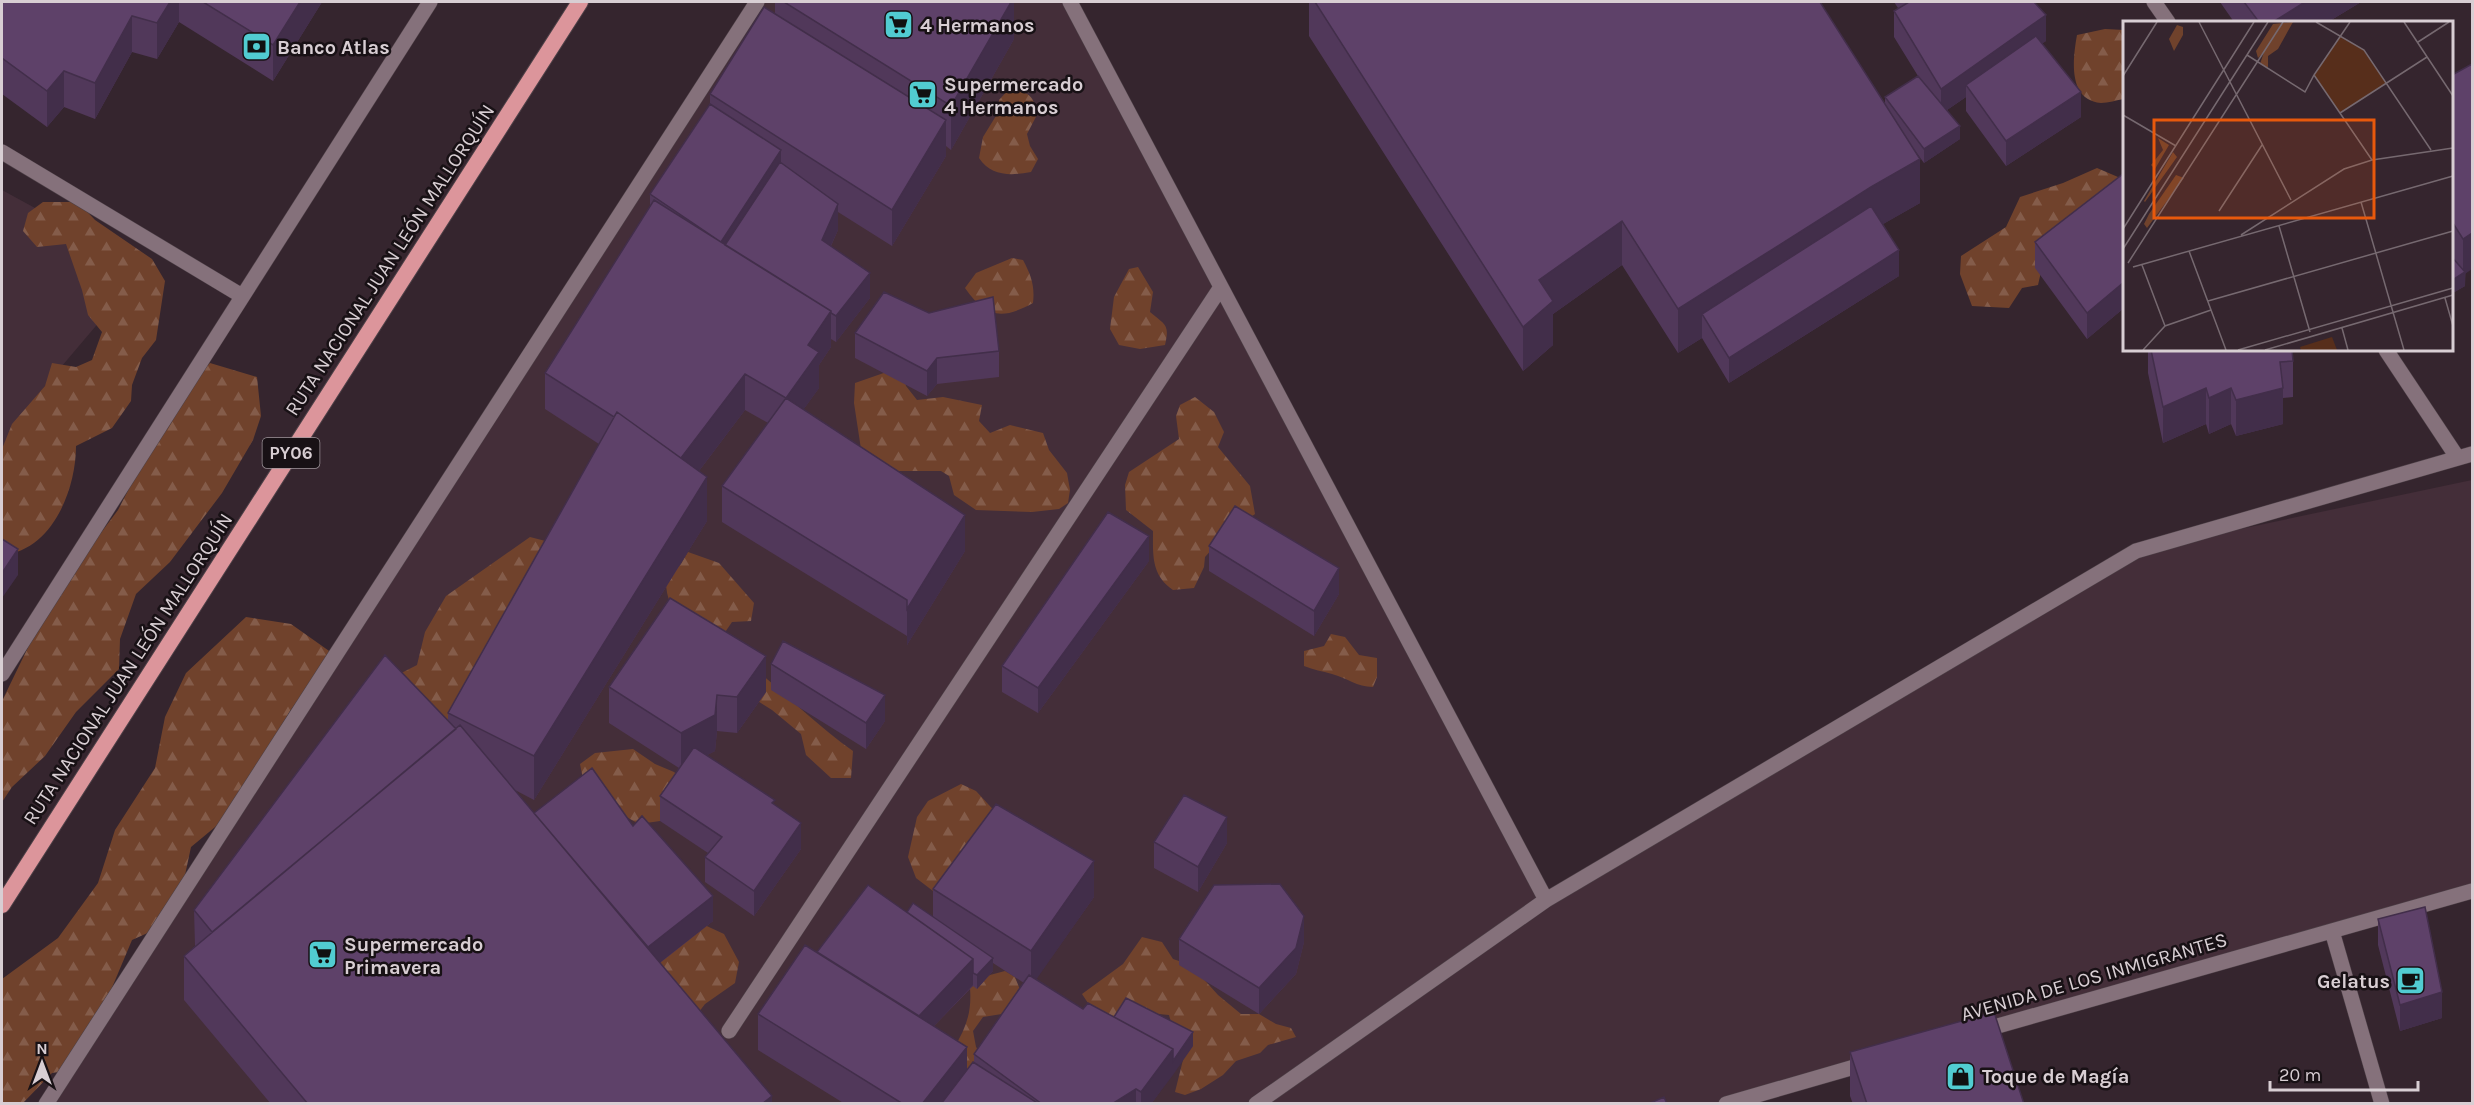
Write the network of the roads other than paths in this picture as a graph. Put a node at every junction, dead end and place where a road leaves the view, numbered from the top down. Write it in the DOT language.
graph roads {
  1 [pos="430,2"];
  2 [pos="580,2"];
  3 [pos="757,2"];
  4 [pos="1070,2"];
  5 [pos="2154,2"];
  6 [pos="2167,21"];
  7 [pos="2,152"];
  8 [pos="1221,287"];
  9 [pos="242,296"];
  10 [pos="2387,351"];
  11 [pos="2465,455"];
  12 [pos="2,674"];
  13 [pos="2472,891"];
  14 [pos="1546,900"];
  15 [pos="2,905"];
  16 [pos="2332,931"];
  17 [pos="729,1031"];
  18 [pos="1966,1035"];
  19 [pos="1886,1058"];
  20 [pos="46,1104"];
  21 [pos="1256,1104"];
  22 [pos="1726,1104"];
  23 [pos="2382,1104"];
  1 -- 9 [label="street"];
  2 -- 15 [label="highway, RUTA NACIONAL JUAN LEÓN MALLORQUÍN / PY06"];
  3 -- 20 [label="street"];
  4 -- 8 [label="street"];
  5 -- 6 [label="street"];
  7 -- 9 [label="street"];
  8 -- 14 [label="street"];
  8 -- 17 [label="street"];
  9 -- 12 [label="street"];
  10 -- 11 [label="street"];
  11 -- 14 [label="street"];
  13 -- 16 [label="street, AVENIDA DE LOS INMIGRANTES"];
  14 -- 21 [label="street"];
  16 -- 18 [label="street, AVENIDA DE LOS INMIGRANTES"];
  16 -- 23 [label="street"];
  19 -- 22 [label="street"];
}
